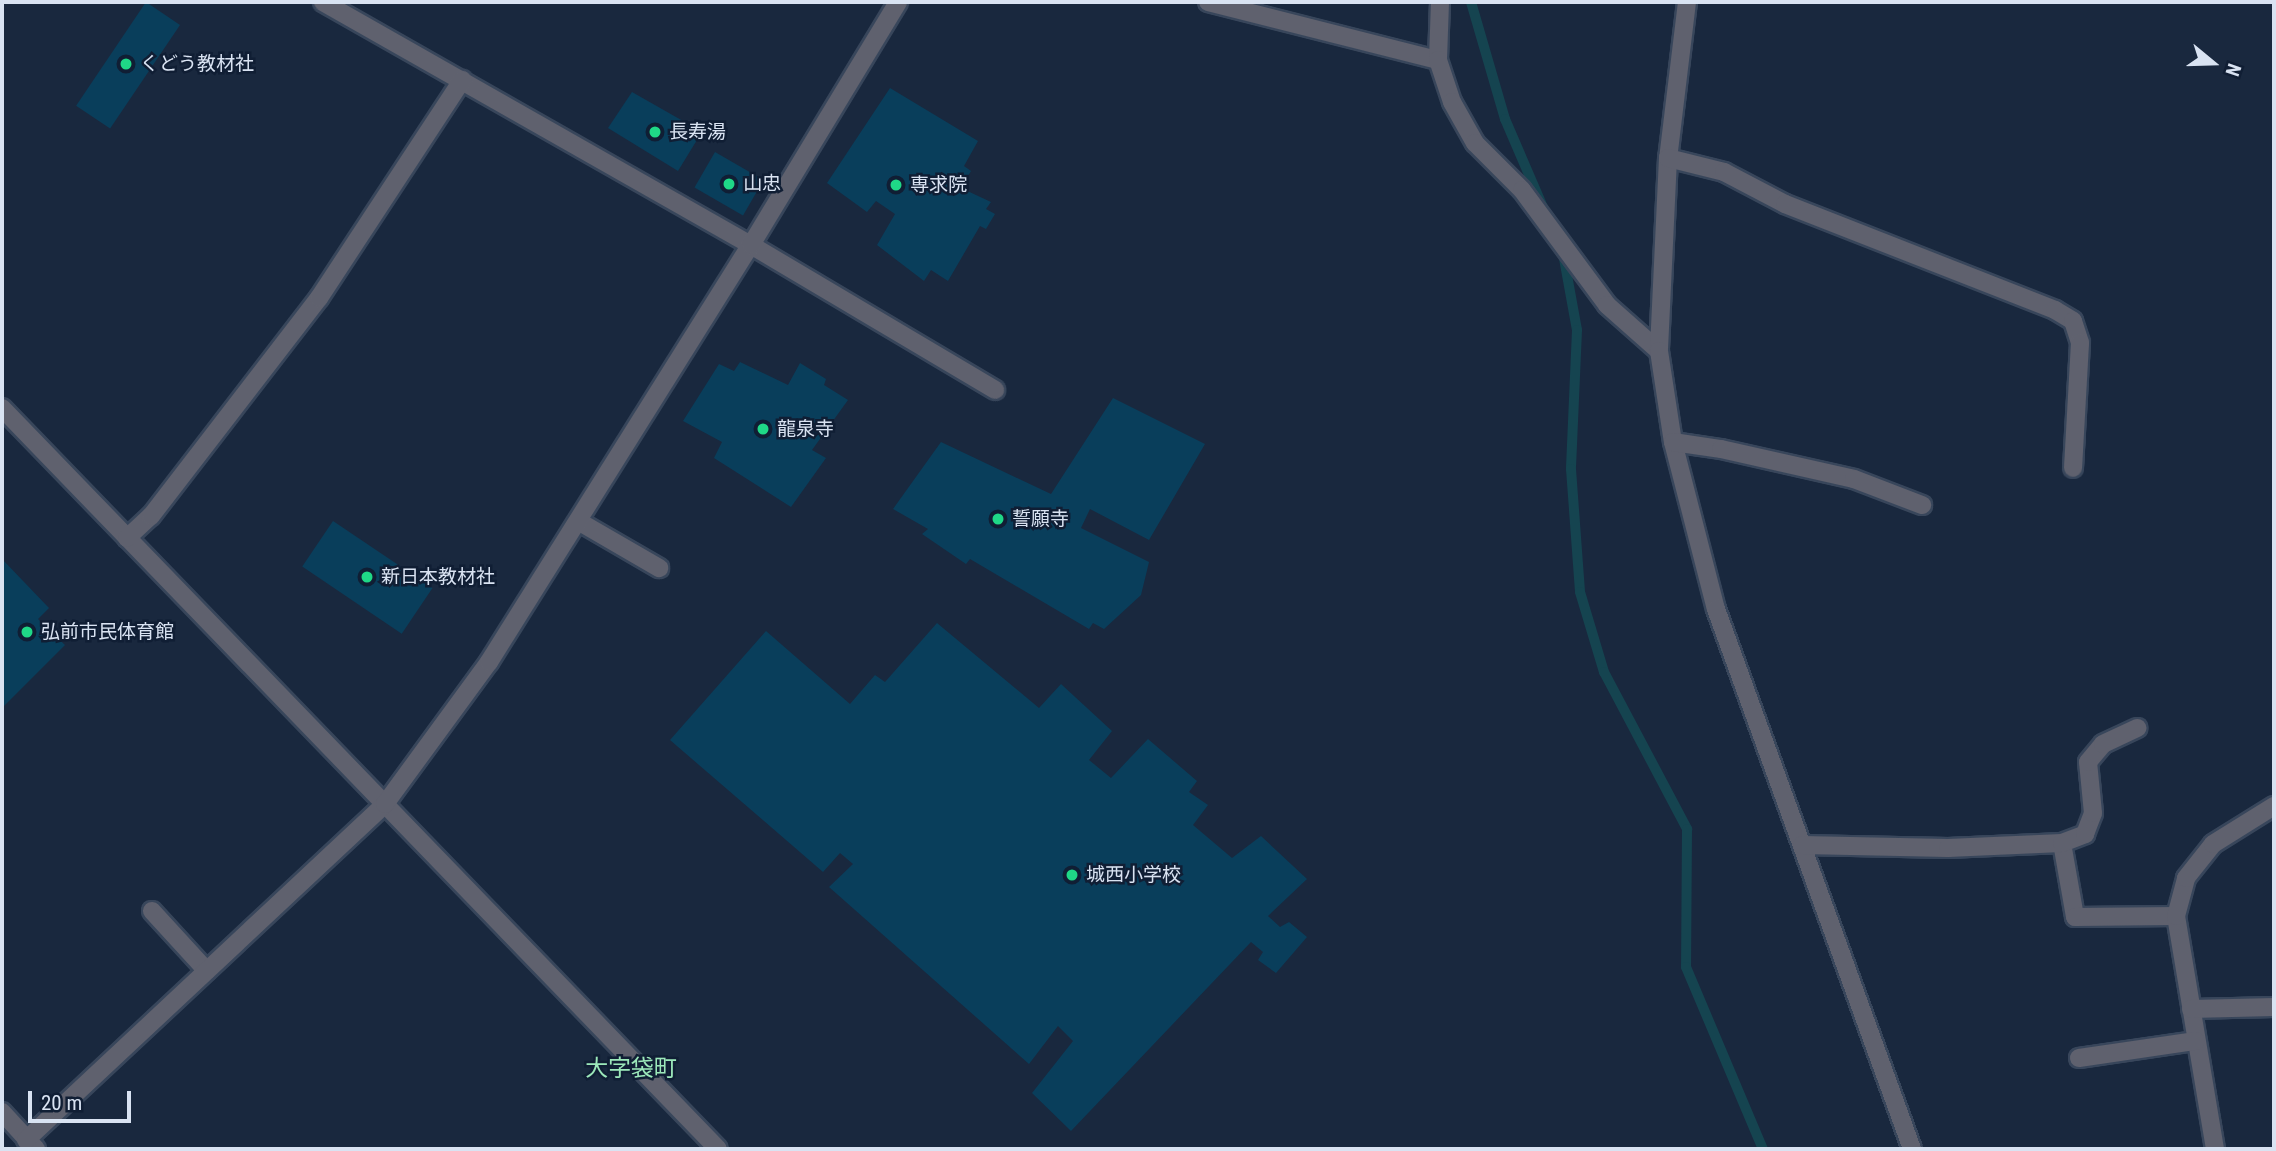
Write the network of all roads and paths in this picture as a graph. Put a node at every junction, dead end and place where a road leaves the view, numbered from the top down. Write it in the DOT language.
graph roads {
  1 [pos="323,2"];
  2 [pos="898,2"];
  3 [pos="1208,2"];
  4 [pos="1440,2"];
  5 [pos="1687,2"];
  6 [pos="1437,60"];
  7 [pos="462,80"];
  8 [pos="1668,158"];
  9 [pos="751,245"];
  10 [pos="1659,351"];
  11 [pos="995,390"];
  12 [pos="2,408"];
  13 [pos="1674,442"];
  14 [pos="2073,468"];
  15 [pos="1922,505"];
  16 [pos="578,521"];
  17 [pos="127,538"];
  18 [pos="659,568"];
  19 [pos="2138,728"];
  20 [pos="385,804"];
  21 [pos="2274,806"];
  22 [pos="2062,843"];
  23 [pos="1802,845"];
  24 [pos="152,911"];
  25 [pos="2176,916"];
  26 [pos="207,971"];
  27 [pos="2274,1007"];
  28 [pos="2191,1009"];
  29 [pos="2196,1041"];
  30 [pos="2079,1058"];
  31 [pos="2,1112"];
  32 [pos="31,1145"];
  33 [pos="718,1149"];
  34 [pos="1912,1149"];
  35 [pos="2215,1149"];
  1 -- 7 [label="street"];
  2 -- 9 [label="street"];
  3 -- 6 [label="street"];
  4 -- 6 [label="street"];
  5 -- 8 [label="street"];
  6 -- 10 [label="street"];
  7 -- 9 [label="street"];
  7 -- 17 [label="street"];
  8 -- 10 [label="street"];
  8 -- 14 [label="street"];
  9 -- 11 [label="street"];
  9 -- 16 [label="street"];
  10 -- 13 [label="street"];
  12 -- 17 [label="street"];
  13 -- 15 [label="street"];
  13 -- 23 [label="street"];
  16 -- 18 [label="street"];
  16 -- 20 [label="street"];
  17 -- 20 [label="street"];
  19 -- 22 [label="street"];
  20 -- 26 [label="street"];
  20 -- 33 [label="street"];
  21 -- 25 [label="street"];
  22 -- 23 [label="street"];
  22 -- 25 [label="street"];
  23 -- 34 [label="street"];
  24 -- 26 [label="street"];
  25 -- 28 [label="street"];
  26 -- 32 [label="street"];
  27 -- 28 [label="street"];
  28 -- 29 [label="street"];
  29 -- 30 [label="street"];
  29 -- 35 [label="street"];
  31 -- 32 [label="street"];
}
